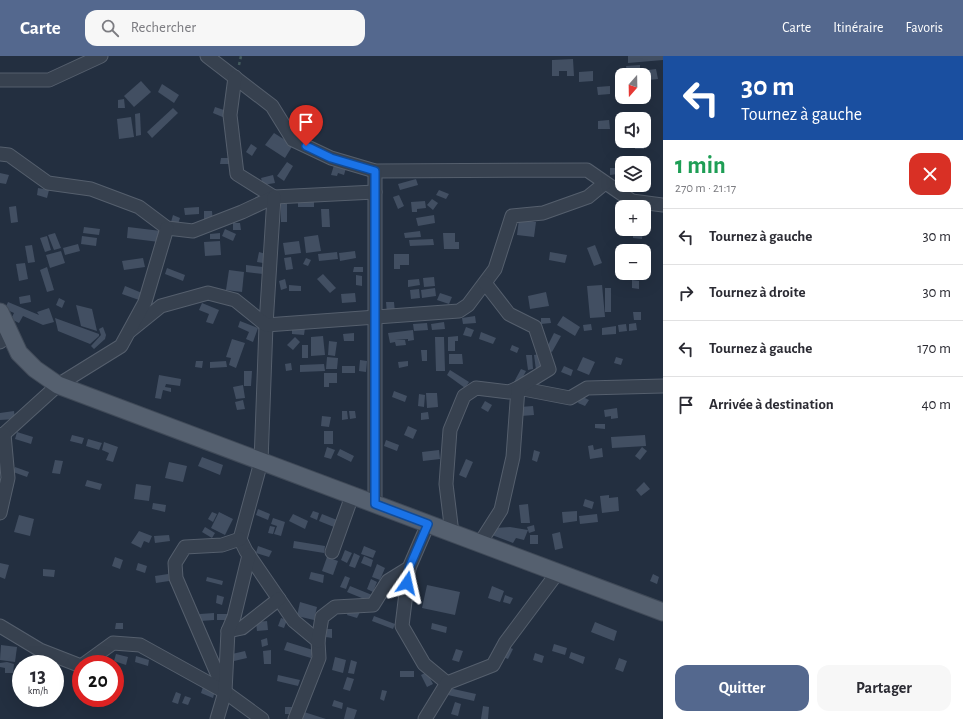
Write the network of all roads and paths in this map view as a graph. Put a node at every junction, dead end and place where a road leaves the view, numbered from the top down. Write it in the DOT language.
graph roads {
  1 [pos="101,56"];
  2 [pos="207,56"];
  3 [pos="235,78"];
  4 [pos="0,80"];
  5 [pos="0,154"];
  6 [pos="375,171"];
  7 [pos="605,183"];
  8 [pos="375,192"];
  9 [pos="274,197"];
  10 [pos="663,206"];
  11 [pos="167,228"];
  12 [pos="485,282"];
  13 [pos="0,312"];
  14 [pos="375,318"];
  15 [pos="266,324"];
  16 [pos="130,331"];
  17 [pos="5,338"];
  18 [pos="58,385"];
  19 [pos="663,386"];
  20 [pos="518,388"];
  21 [pos="2,434"];
  22 [pos="261,462"];
  23 [pos="352,496"];
  24 [pos="375,504"];
  25 [pos="0,513"];
  26 [pos="428,524"];
  27 [pos="452,533"];
  28 [pos="240,539"];
  29 [pos="480,543"];
  30 [pos="332,552"];
  31 [pos="249,555"];
  32 [pos="409,568"];
  33 [pos="558,572"];
  34 [pos="279,599"];
  35 [pos="663,612"];
  36 [pos="0,626"];
  37 [pos="228,631"];
  38 [pos="318,641"];
  39 [pos="96,655"];
  40 [pos="72,662"];
  41 [pos="447,683"];
  42 [pos="225,692"];
  43 [pos="217,719"];
  44 [pos="262,719"];
  45 [pos="295,719"];
  46 [pos="425,719"];
  1 -- 4 [label="street"];
  2 -- 3 [label="street"];
  3 -- 6 [label="street"];
  3 -- 9 [label="street"];
  5 -- 11 [label="street"];
  6 -- 7 [label="street"];
  6 -- 8 [label="street"];
  7 -- 10 [label="street"];
  7 -- 12 [label="street"];
  8 -- 9 [label="street"];
  8 -- 14 [label="street"];
  9 -- 11 [label="street"];
  9 -- 15 [label="street"];
  11 -- 16 [label="street"];
  12 -- 14 [label="street"];
  12 -- 20 [label="street"];
  13 -- 17 [label="main road"];
  14 -- 15 [label="street"];
  14 -- 24 [label="street"];
  15 -- 16 [label="street"];
  15 -- 22 [label="street"];
  16 -- 18 [label="street"];
  17 -- 18 [label="main road"];
  18 -- 21 [label="street"];
  18 -- 22 [label="main road"];
  19 -- 20 [label="street"];
  20 -- 27 [label="street"];
  20 -- 29 [label="street"];
  21 -- 25 [label="street"];
  22 -- 23 [label="main road"];
  22 -- 28 [label="street"];
  23 -- 24 [label="main road"];
  23 -- 30 [label="street"];
  24 -- 26 [label="main road"];
  26 -- 27 [label="main road"];
  26 -- 32 [label="street"];
  27 -- 29 [label="main road"];
  28 -- 31 [label="street"];
  28 -- 42 [label="street"];
  29 -- 33 [label="main road"];
  31 -- 34 [label="street"];
  31 -- 37 [label="street"];
  32 -- 38 [label="street"];
  32 -- 41 [label="street"];
  33 -- 35 [label="main road"];
  33 -- 41 [label="street"];
  34 -- 37 [label="street"];
  34 -- 38 [label="street"];
  36 -- 40 [label="street"];
  37 -- 42 [label="street"];
  38 -- 45 [label="street"];
  39 -- 42 [label="street"];
  41 -- 46 [label="street"];
  42 -- 43 [label="street"];
  42 -- 44 [label="street"];
}
